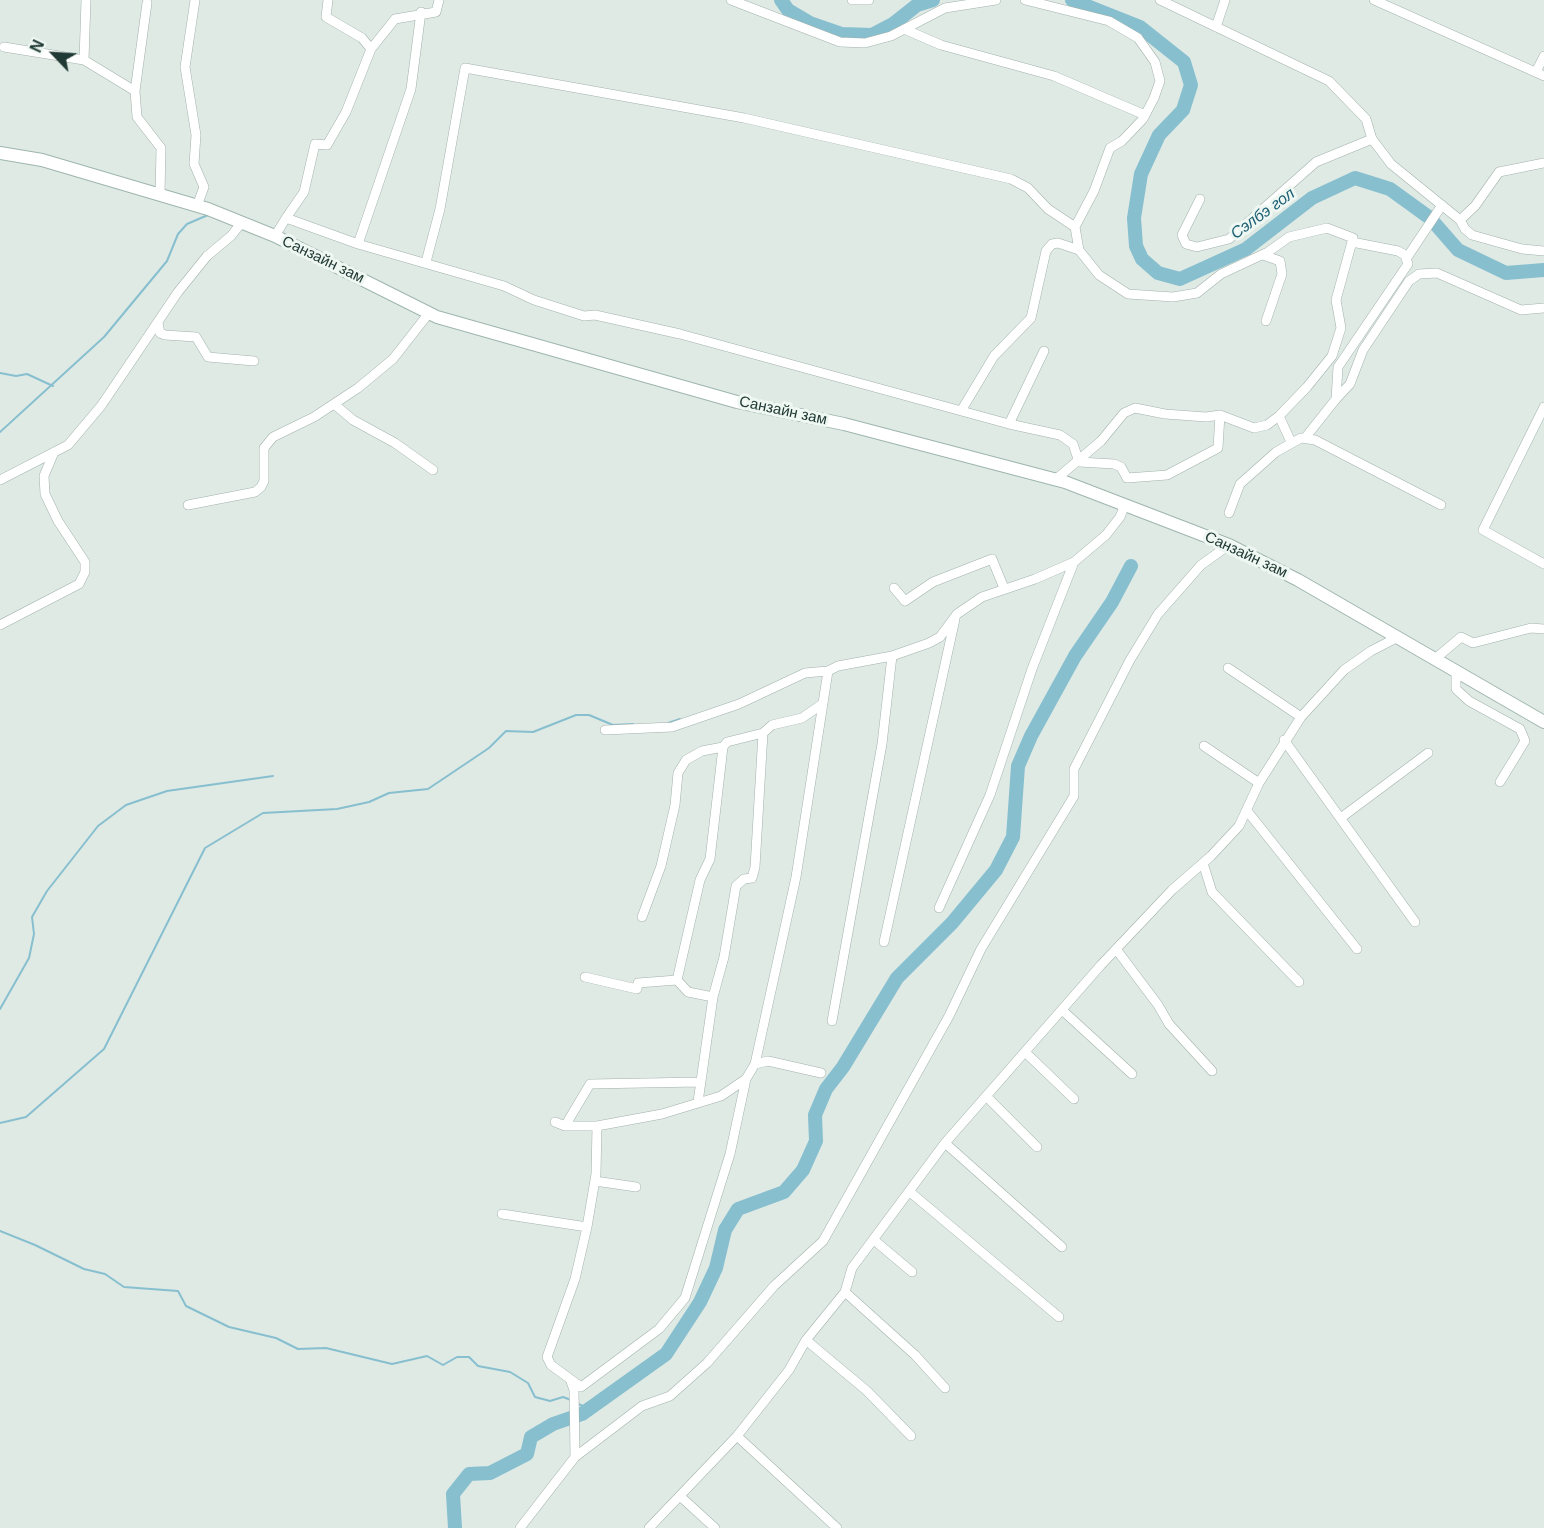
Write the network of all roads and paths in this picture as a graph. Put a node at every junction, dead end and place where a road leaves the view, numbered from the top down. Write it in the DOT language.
graph roads {
  1 [pos="86,0"];
  2 [pos="195,0"];
  3 [pos="328,0"];
  4 [pos="439,0"];
  5 [pos="731,0"];
  6 [pos="852,0"];
  7 [pos="869,0"];
  8 [pos="996,0"];
  9 [pos="1025,0"];
  10 [pos="1160,0"];
  11 [pos="1225,0"];
  12 [pos="1374,0"];
  13 [pos="147,3"];
  14 [pos="421,12"];
  15 [pos="1216,27"];
  16 [pos="904,29"];
  17 [pos="4,47"];
  18 [pos="371,50"];
  19 [pos="1544,56"];
  20 [pos="84,60"];
  21 [pos="1540,74"];
  22 [pos="135,91"];
  23 [pos="1145,115"];
  24 [pos="1372,139"];
  25 [pos="0,153"];
  26 [pos="1544,163"];
  27 [pos="160,194"];
  28 [pos="1200,199"];
  29 [pos="1442,205"];
  30 [pos="197,206"];
  31 [pos="286,218"];
  32 [pos="1460,220"];
  33 [pos="242,222"];
  34 [pos="1075,227"];
  35 [pos="275,236"];
  36 [pos="1352,242"];
  37 [pos="358,244"];
  38 [pos="1079,250"];
  39 [pos="1544,251"];
  40 [pos="1263,255"];
  41 [pos="1406,259"];
  42 [pos="426,262"];
  43 [pos="1544,308"];
  44 [pos="429,313"];
  45 [pos="1266,321"];
  46 [pos="158,323"];
  47 [pos="1044,351"];
  48 [pos="254,361"];
  49 [pos="1336,399"];
  50 [pos="334,404"];
  51 [pos="1544,407"];
  52 [pos="961,411"];
  53 [pos="1220,415"];
  54 [pos="1279,416"];
  55 [pos="1009,424"];
  56 [pos="1305,438"];
  57 [pos="1291,442"];
  58 [pos="54,452"];
  59 [pos="1079,462"];
  60 [pos="433,470"];
  61 [pos="0,480"];
  62 [pos="1055,480"];
  63 [pos="188,505"];
  64 [pos="1441,505"];
  65 [pos="1124,507"];
  66 [pos="1229,513"];
  67 [pos="1229,545"];
  68 [pos="1074,562"];
  69 [pos="1544,564"];
  70 [pos="894,588"];
  71 [pos="1004,588"];
  72 [pos="957,614"];
  73 [pos="0,625"];
  74 [pos="1544,629"];
  75 [pos="1398,637"];
  76 [pos="892,656"];
  77 [pos="1435,659"];
  78 [pos="1228,668"];
  79 [pos="828,671"];
  80 [pos="1456,671"];
  81 [pos="822,704"];
  82 [pos="1301,717"];
  83 [pos="1544,722"];
  84 [pos="605,730"];
  85 [pos="764,733"];
  86 [pos="1284,740"];
  87 [pos="1204,746"];
  88 [pos="723,747"];
  89 [pos="1428,753"];
  90 [pos="1500,782"];
  91 [pos="1259,783"];
  92 [pos="1248,812"];
  93 [pos="1342,817"];
  94 [pos="1203,863"];
  95 [pos="939,908"];
  96 [pos="642,917"];
  97 [pos="1415,921"];
  98 [pos="884,942"];
  99 [pos="1116,949"];
  100 [pos="1357,949"];
  101 [pos="585,978"];
  102 [pos="676,980"];
  103 [pos="1299,982"];
  104 [pos="713,997"];
  105 [pos="1062,1010"];
  106 [pos="832,1021"];
  107 [pos="1025,1052"];
  108 [pos="755,1064"];
  109 [pos="1212,1071"];
  110 [pos="821,1073"];
  111 [pos="1132,1074"];
  112 [pos="746,1079"];
  113 [pos="700,1082"];
  114 [pos="986,1096"];
  115 [pos="1074,1099"];
  116 [pos="698,1102"];
  117 [pos="555,1122"];
  118 [pos="565,1126"];
  119 [pos="597,1126"];
  120 [pos="945,1143"];
  121 [pos="1037,1147"];
  122 [pos="595,1181"];
  123 [pos="636,1187"];
  124 [pos="910,1192"];
  125 [pos="502,1214"];
  126 [pos="587,1227"];
  127 [pos="874,1240"];
  128 [pos="1062,1247"];
  129 [pos="912,1272"];
  130 [pos="845,1292"];
  131 [pos="1059,1317"];
  132 [pos="806,1340"];
  133 [pos="570,1379"];
  134 [pos="945,1388"];
  135 [pos="737,1436"];
  136 [pos="911,1436"];
  137 [pos="575,1457"];
  138 [pos="681,1497"];
  139 [pos="520,1528"];
  140 [pos="649,1528"];
  141 [pos="715,1528"];
  142 [pos="837,1528"];
  1 -- 20 [label="street"];
  2 -- 30 [label="street"];
  3 -- 18 [label="street"];
  4 -- 14 [label="street"];
  5 -- 16 [label="street"];
  6 -- 7 [label="street"];
  8 -- 16 [label="street"];
  9 -- 23 [label="street"];
  10 -- 15 [label="street"];
  11 -- 15 [label="street"];
  12 -- 21 [label="street"];
  13 -- 22 [label="street"];
  14 -- 18 [label="street"];
  14 -- 37 [label="street"];
  15 -- 24 [label="street"];
  16 -- 23 [label="street"];
  17 -- 20 [label="street"];
  18 -- 31 [label="street"];
  19 -- 21 [label="street"];
  20 -- 22 [label="street"];
  22 -- 27 [label="street"];
  23 -- 34 [label="street"];
  24 -- 28 [label="street"];
  24 -- 29 [label="street"];
  25 -- 27 [label="main road, Санзайн зам"];
  26 -- 32 [label="street"];
  27 -- 30 [label="main road, Санзайн зам"];
  29 -- 32 [label="street"];
  29 -- 41 [label="street"];
  30 -- 33 [label="main road, Санзайн зам"];
  31 -- 35 [label="street"];
  31 -- 37 [label="street"];
  32 -- 39 [label="street"];
  33 -- 35 [label="main road, Санзайн зам"];
  33 -- 46 [label="street"];
  34 -- 38 [label="street"];
  34 -- 42 [label="street"];
  35 -- 44 [label="main road, Санзайн зам"];
  36 -- 40 [label="street"];
  36 -- 41 [label="street"];
  36 -- 54 [label="street"];
  37 -- 42 [label="street"];
  38 -- 40 [label="street"];
  38 -- 52 [label="street"];
  40 -- 45 [label="street"];
  41 -- 49 [label="street"];
  42 -- 52 [label="street"];
  43 -- 49 [label="street"];
  44 -- 50 [label="street"];
  44 -- 62 [label="main road, Санзайн зам"];
  46 -- 48 [label="street"];
  46 -- 58 [label="street"];
  47 -- 55 [label="street"];
  49 -- 56 [label="street"];
  50 -- 60 [label="street"];
  50 -- 63 [label="street"];
  51 -- 69 [label="street"];
  52 -- 55 [label="street"];
  53 -- 54 [label="street"];
  53 -- 59 [label="street"];
  53 -- 59 [label="street"];
  54 -- 57 [label="street"];
  55 -- 59 [label="street"];
  56 -- 57 [label="street"];
  56 -- 64 [label="street"];
  57 -- 66 [label="street"];
  58 -- 61 [label="street"];
  58 -- 73 [label="street"];
  59 -- 62 [label="street"];
  62 -- 65 [label="main road, Санзайн зам"];
  65 -- 67 [label="main road, Санзайн зам"];
  65 -- 68 [label="street"];
  67 -- 75 [label="main road, Санзайн зам"];
  67 -- 137 [label="street"];
  68 -- 71 [label="street"];
  68 -- 95 [label="street"];
  70 -- 71 [label="street"];
  71 -- 72 [label="street"];
  72 -- 76 [label="street"];
  72 -- 98 [label="street"];
  74 -- 77 [label="street"];
  75 -- 77 [label="main road, Санзайн зам"];
  75 -- 82 [label="street"];
  76 -- 79 [label="street"];
  76 -- 106 [label="street"];
  77 -- 80 [label="main road, Санзайн зам"];
  78 -- 82 [label="street"];
  79 -- 81 [label="street"];
  79 -- 84 [label="street"];
  80 -- 83 [label="main road, Санзайн зам"];
  80 -- 90 [label="street"];
  81 -- 85 [label="street"];
  81 -- 108 [label="street"];
  82 -- 86 [label="street"];
  85 -- 88 [label="street"];
  85 -- 104 [label="street"];
  86 -- 91 [label="street"];
  86 -- 93 [label="street"];
  87 -- 91 [label="street"];
  88 -- 96 [label="street"];
  88 -- 102 [label="street"];
  89 -- 93 [label="street"];
  91 -- 92 [label="street"];
  92 -- 94 [label="street"];
  92 -- 100 [label="street"];
  93 -- 97 [label="street"];
  94 -- 99 [label="street"];
  94 -- 103 [label="street"];
  99 -- 105 [label="street"];
  99 -- 109 [label="street"];
  101 -- 102 [label="street"];
  102 -- 104 [label="street"];
  104 -- 113 [label="street"];
  105 -- 107 [label="street"];
  105 -- 111 [label="street"];
  107 -- 114 [label="street"];
  107 -- 115 [label="street"];
  108 -- 110 [label="street"];
  108 -- 112 [label="street"];
  112 -- 116 [label="street"];
  112 -- 133 [label="street"];
  113 -- 116 [label="street"];
  113 -- 118 [label="street"];
  114 -- 120 [label="street"];
  114 -- 121 [label="street"];
  116 -- 119 [label="street"];
  117 -- 118 [label="street"];
  118 -- 119 [label="street"];
  119 -- 122 [label="street"];
  120 -- 124 [label="street"];
  120 -- 128 [label="street"];
  122 -- 123 [label="street"];
  122 -- 126 [label="street"];
  124 -- 127 [label="street"];
  124 -- 131 [label="street"];
  125 -- 126 [label="street"];
  126 -- 133 [label="street"];
  127 -- 129 [label="street"];
  127 -- 130 [label="street"];
  130 -- 132 [label="street"];
  130 -- 134 [label="street"];
  132 -- 135 [label="street"];
  132 -- 136 [label="street"];
  133 -- 137 [label="street"];
  135 -- 138 [label="street"];
  135 -- 142 [label="street"];
  137 -- 139 [label="street"];
  138 -- 140 [label="street"];
  138 -- 141 [label="street"];
}
